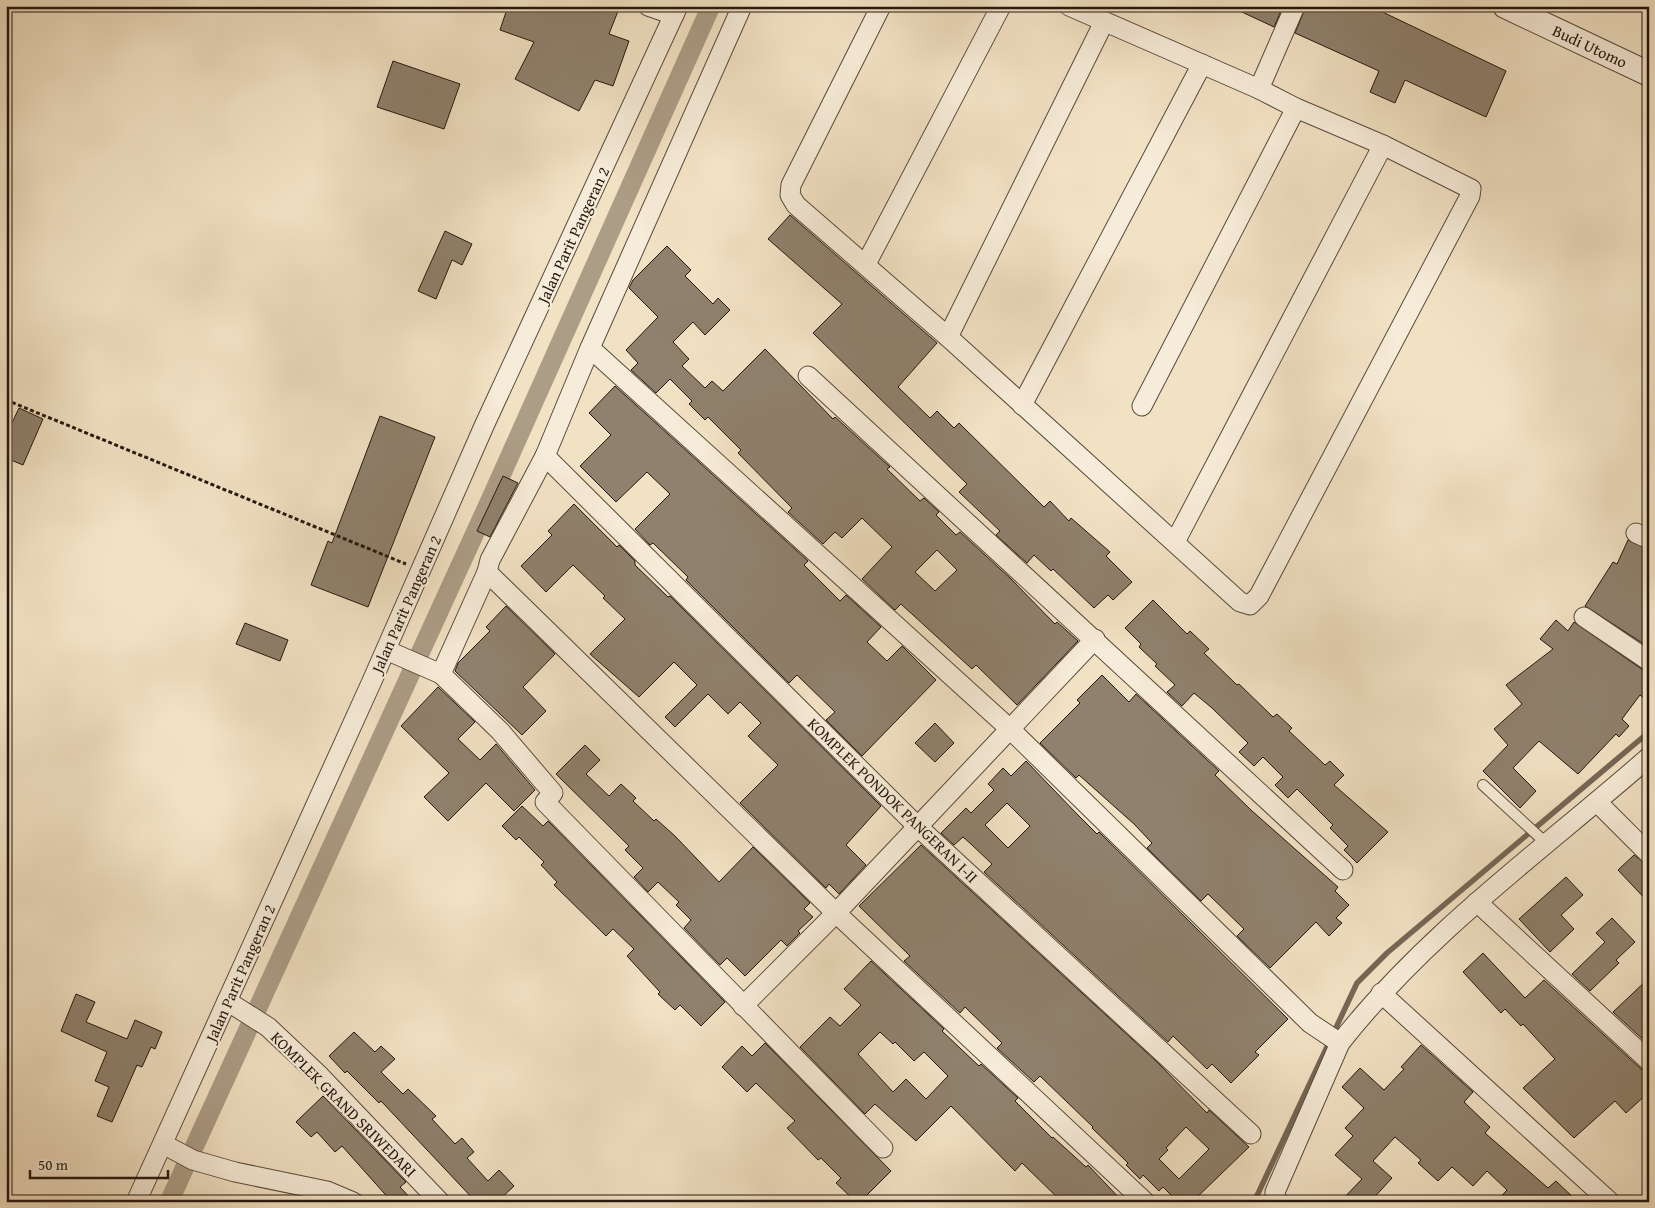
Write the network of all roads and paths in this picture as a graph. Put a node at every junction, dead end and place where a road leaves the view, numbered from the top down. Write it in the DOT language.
graph roads {
  1 [pos="648,6"];
  2 [pos="742,6"];
  3 [pos="881,6"];
  4 [pos="1001,6"];
  5 [pos="1069,6"];
  6 [pos="1295,6"];
  7 [pos="1505,6"];
  8 [pos="676,11"];
  9 [pos="1104,22"];
  10 [pos="1202,64"];
  11 [pos="1649,74"];
  12 [pos="1259,89"];
  13 [pos="1296,108"];
  14 [pos="1383,145"];
  15 [pos="866,264"];
  16 [pos="948,336"];
  17 [pos="590,348"];
  18 [pos="808,376"];
  19 [pos="6,400"];
  20 [pos="1022,405"];
  21 [pos="1142,406"];
  22 [pos="545,456"];
  23 [pos="1175,542"];
  24 [pos="421,570"];
  25 [pos="487,572"];
  26 [pos="1584,617"];
  27 [pos="1096,640"];
  28 [pos="390,652"];
  29 [pos="1649,661"];
  30 [pos="436,672"];
  31 [pos="1010,729"];
  32 [pos="1649,757"];
  33 [pos="1483,785"];
  34 [pos="1597,802"];
  35 [pos="918,826"];
  36 [pos="1544,841"];
  37 [pos="1649,854"];
  38 [pos="1343,870"];
  39 [pos="1477,902"];
  40 [pos="836,913"];
  41 [pos="1381,993"];
  42 [pos="235,1005"];
  43 [pos="743,1006"];
  44 [pos="1338,1041"];
  45 [pos="1649,1061"];
  46 [pos="1251,1134"];
  47 [pos="169,1147"];
  48 [pos="883,1148"];
  49 [pos="1275,1198"];
  50 [pos="136,1202"];
  51 [pos="353,1202"];
  52 [pos="440,1202"];
  53 [pos="1145,1202"];
  54 [pos="1610,1202"];
  1 -- 8 [label="street"];
  2 -- 17 [label="street"];
  3 -- 15 [label="street"];
  4 -- 15 [label="street"];
  5 -- 9 [label="street"];
  6 -- 12 [label="street"];
  7 -- 11 [label="street, Budi Utomo"];
  8 -- 24 [label="street, Jalan Parit Pangeran 2"];
  9 -- 10 [label="street"];
  9 -- 16 [label="street"];
  10 -- 12 [label="street"];
  10 -- 20 [label="street"];
  12 -- 13 [label="street"];
  13 -- 14 [label="street"];
  13 -- 21 [label="street"];
  14 -- 23 [label="street"];
  14 -- 23 [label="street"];
  15 -- 16 [label="street"];
  16 -- 20 [label="street"];
  17 -- 22 [label="street"];
  17 -- 31 [label="street"];
  18 -- 27 [label="street"];
  19 -- 24 [label="path"];
  20 -- 23 [label="street"];
  22 -- 25 [label="street"];
  22 -- 35 [label="street, KOMPLEK PONDOK PANGERAN I-II"];
  24 -- 28 [label="street, Jalan Parit Pangeran 2"];
  25 -- 30 [label="street"];
  25 -- 40 [label="street"];
  26 -- 29 [label="street"];
  27 -- 31 [label="street"];
  27 -- 38 [label="street"];
  28 -- 30 [label="street"];
  28 -- 42 [label="street, Jalan Parit Pangeran 2"];
  30 -- 43 [label="street"];
  31 -- 35 [label="street"];
  31 -- 44 [label="street"];
  32 -- 34 [label="street"];
  33 -- 36 [label="lane"];
  34 -- 36 [label="street"];
  34 -- 37 [label="street"];
  35 -- 40 [label="street"];
  35 -- 46 [label="street, KOMPLEK PONDOK PANGERAN I-II"];
  36 -- 39 [label="street"];
  39 -- 41 [label="street"];
  39 -- 45 [label="street"];
  40 -- 43 [label="street"];
  40 -- 53 [label="street"];
  41 -- 44 [label="street"];
  41 -- 54 [label="street"];
  42 -- 47 [label="street, Jalan Parit Pangeran 2"];
  42 -- 52 [label="street, KOMPLEK GRAND SRIWEDARI"];
  43 -- 48 [label="street"];
  44 -- 49 [label="street"];
  47 -- 50 [label="street, Jalan Parit Pangeran 2"];
  47 -- 51 [label="street"];
}
